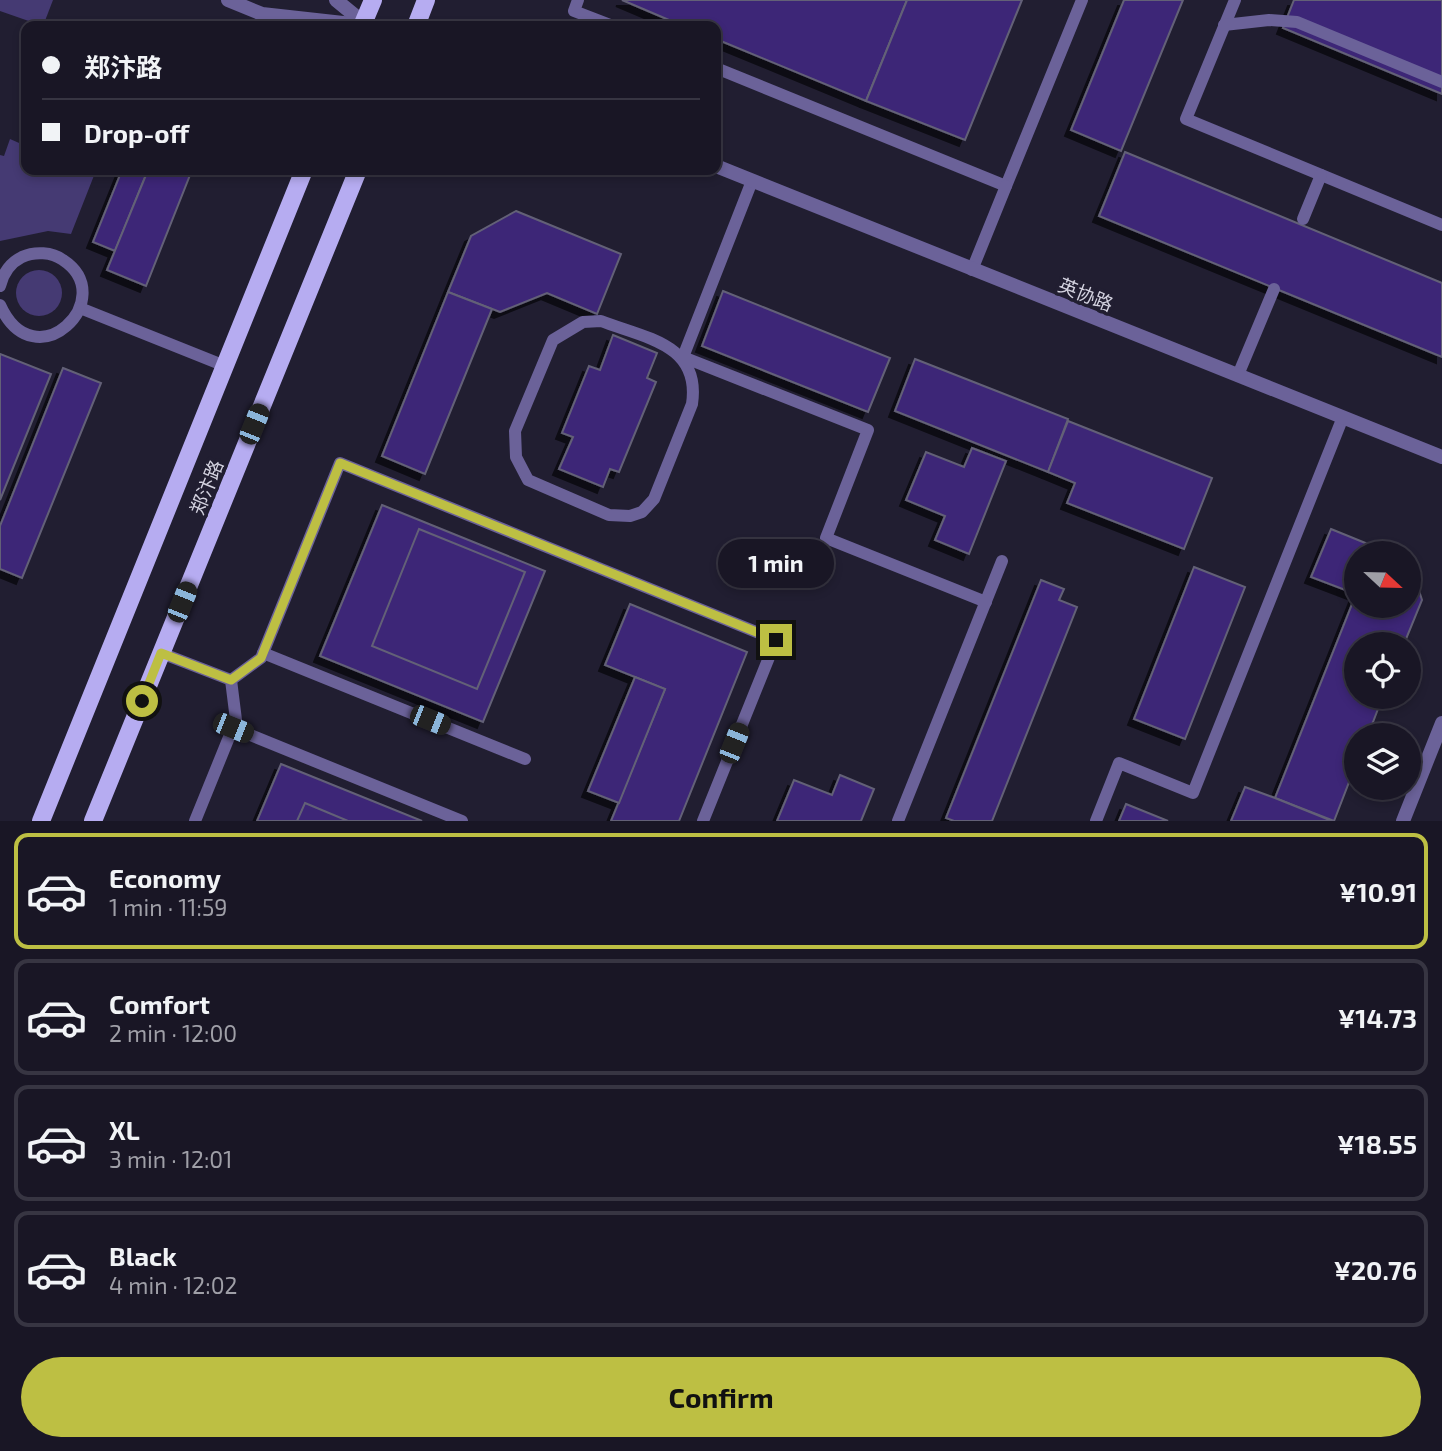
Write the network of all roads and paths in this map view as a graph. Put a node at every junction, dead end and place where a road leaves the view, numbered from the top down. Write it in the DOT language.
graph roads {
  1 [pos="228,0"];
  2 [pos="336,0"];
  3 [pos="373,0"];
  4 [pos="426,0"];
  5 [pos="578,0"];
  6 [pos="1082,0"];
  7 [pos="1235,0"];
  8 [pos="328,21"];
  9 [pos="361,21"];
  10 [pos="367,21"];
  11 [pos="418,21"];
  12 [pos="601,21"];
  13 [pos="1224,25"];
  14 [pos="721,70"];
  15 [pos="1442,82"];
  16 [pos="721,168"];
  17 [pos="302,175"];
  18 [pos="356,175"];
  19 [pos="1321,175"];
  20 [pos="752,181"];
  21 [pos="1006,186"];
  22 [pos="1303,219"];
  23 [pos="1442,225"];
  24 [pos="972,270"];
  25 [pos="1,280"];
  26 [pos="1274,289"];
  27 [pos="0,305"];
  28 [pos="80,308"];
  29 [pos="682,357"];
  30 [pos="225,366"];
  31 [pos="1238,375"];
  32 [pos="1343,417"];
  33 [pos="1442,457"];
  34 [pos="1002,561"];
  35 [pos="986,601"];
  36 [pos="161,653"];
  37 [pos="263,653"];
  38 [pos="231,680"];
  39 [pos="1442,723"];
  40 [pos="233,728"];
  41 [pos="525,759"];
  42 [pos="40,821"];
  43 [pos="93,821"];
  44 [pos="195,821"];
  45 [pos="463,821"];
  46 [pos="703,821"];
  47 [pos="898,821"];
  48 [pos="1096,821"];
  49 [pos="1403,821"];
  1 -- 8 [label="street"];
  2 -- 9 [label="street"];
  3 -- 10 [label="main road"];
  4 -- 11 [label="main road"];
  5 -- 12 [label="lane"];
  6 -- 21 [label="lane"];
  7 -- 13 [label="lane"];
  13 -- 15 [label="lane"];
  13 -- 19 [label="lane"];
  14 -- 21 [label="lane"];
  16 -- 20 [label="street, 英协路"];
  17 -- 30 [label="main road, 郑汴路"];
  18 -- 36 [label="main road, 郑汴路"];
  19 -- 22 [label="lane"];
  19 -- 23 [label="lane"];
  20 -- 24 [label="street, 英协路"];
  20 -- 29 [label="lane"];
  21 -- 24 [label="lane"];
  24 -- 31 [label="street, 英协路"];
  25 -- 28 [label="lane"];
  26 -- 31 [label="lane"];
  27 -- 28 [label="lane"];
  28 -- 30 [label="lane"];
  29 -- 29 [label="lane"];
  29 -- 35 [label="lane"];
  30 -- 42 [label="main road, 郑汴路"];
  31 -- 32 [label="street, 英协路"];
  32 -- 33 [label="street, 英协路"];
  32 -- 48 [label="lane"];
  34 -- 35 [label="lane"];
  35 -- 47 [label="lane"];
  36 -- 38 [label="lane"];
  36 -- 43 [label="main road, 郑汴路"];
  37 -- 38 [label="lane"];
  37 -- 41 [label="lane"];
  37 -- 46 [label="lane"];
  38 -- 40 [label="lane"];
  39 -- 49 [label="street"];
  40 -- 44 [label="lane"];
  40 -- 45 [label="lane"];
}
